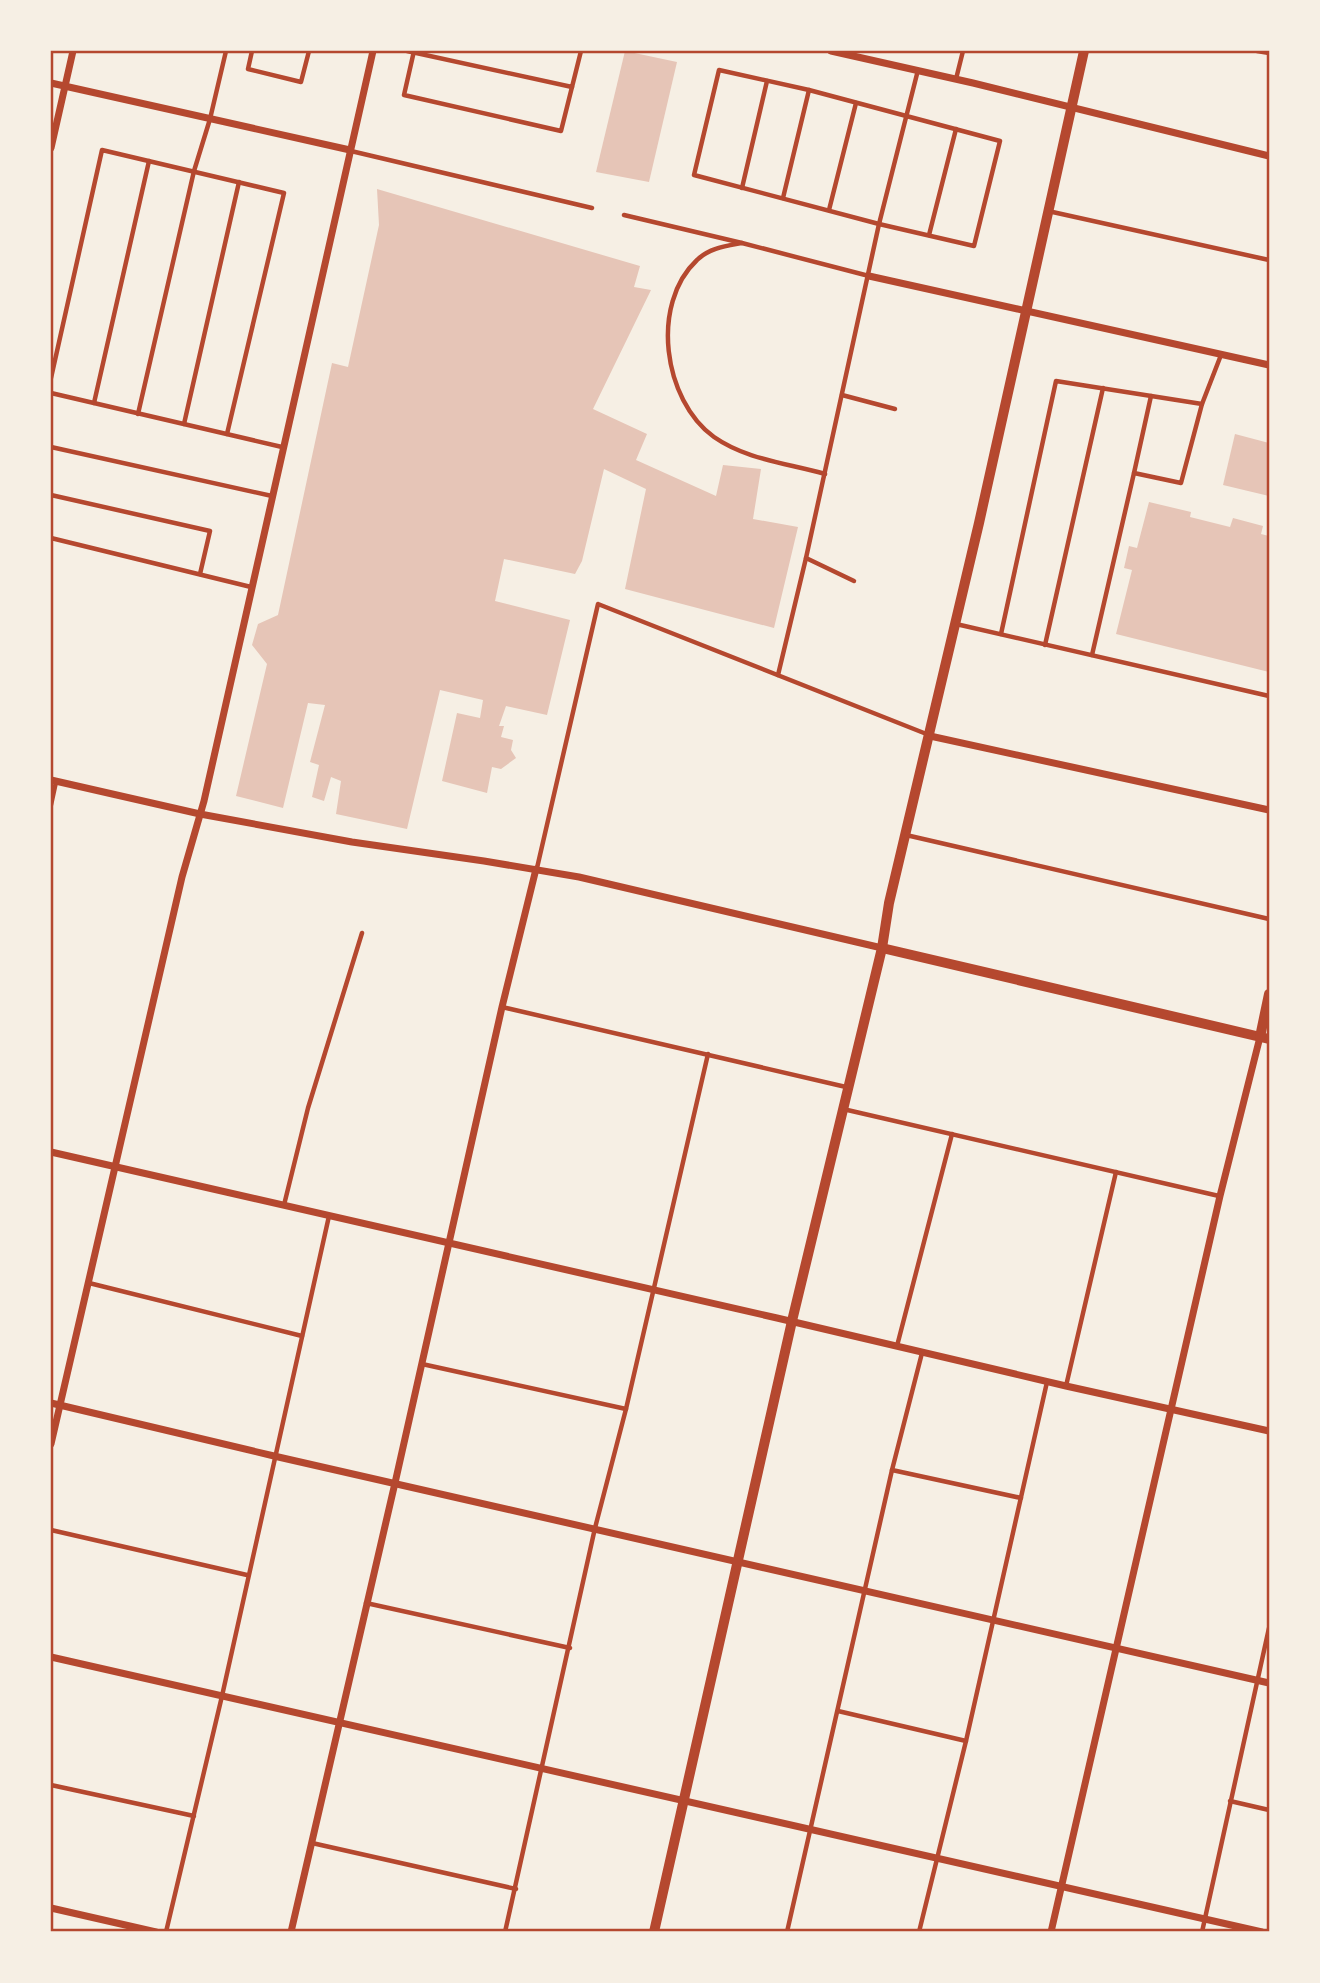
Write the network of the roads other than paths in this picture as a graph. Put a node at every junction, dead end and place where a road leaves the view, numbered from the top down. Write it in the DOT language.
graph roads {
  1 [pos="73,51"];
  2 [pos="226,51"];
  3 [pos="252,51"];
  4 [pos="309,51"];
  5 [pos="373,51"];
  6 [pos="407,51"];
  7 [pos="581,51"];
  8 [pos="831,51"];
  9 [pos="962,51"];
  10 [pos="1084,51"];
  11 [pos="1257,51"];
  12 [pos="414,52"];
  13 [pos="1269,54"];
  14 [pos="918,71"];
  15 [pos="956,79"];
  16 [pos="766,81"];
  17 [pos="51,83"];
  18 [pos="65,86"];
  19 [pos="572,87"];
  20 [pos="809,90"];
  21 [pos="856,103"];
  22 [pos="1071,107"];
  23 [pos="907,116"];
  24 [pos="210,119"];
  25 [pos="956,129"];
  26 [pos="51,148"];
  27 [pos="349,150"];
  28 [pos="1269,156"];
  29 [pos="149,161"];
  30 [pos="194,171"];
  31 [pos="239,182"];
  32 [pos="741,188"];
  33 [pos="783,198"];
  34 [pos="592,208"];
  35 [pos="829,210"];
  36 [pos="1047,211"];
  37 [pos="624,215"];
  38 [pos="879,224"];
  39 [pos="929,234"];
  40 [pos="742,243"];
  41 [pos="1269,260"];
  42 [pos="869,276"];
  43 [pos="1027,309"];
  44 [pos="1221,354"];
  45 [pos="1269,365"];
  46 [pos="51,378"];
  47 [pos="1103,388"];
  48 [pos="51,393"];
  49 [pos="842,396"];
  50 [pos="1152,396"];
  51 [pos="94,403"];
  52 [pos="1202,404"];
  53 [pos="895,409"];
  54 [pos="138,414"];
  55 [pos="184,424"];
  56 [pos="227,434"];
  57 [pos="51,447"];
  58 [pos="282,447"];
  59 [pos="1134,473"];
  60 [pos="825,474"];
  61 [pos="51,495"];
  62 [pos="272,496"];
  63 [pos="51,538"];
  64 [pos="806,558"];
  65 [pos="200,574"];
  66 [pos="854,581"];
  67 [pos="251,587"];
  68 [pos="956,624"];
  69 [pos="1001,634"];
  70 [pos="1045,645"];
  71 [pos="1092,655"];
  72 [pos="778,675"];
  73 [pos="1269,696"];
  74 [pos="930,736"];
  75 [pos="54,780"];
  76 [pos="51,805"];
  77 [pos="1269,810"];
  78 [pos="200,814"];
  79 [pos="906,835"];
  80 [pos="536,869"];
  81 [pos="1269,919"];
  82 [pos="362,933"];
  83 [pos="883,948"];
  84 [pos="1269,995"];
  85 [pos="502,1007"];
  86 [pos="1264,1038"];
  87 [pos="708,1054"];
  88 [pos="847,1088"];
  89 [pos="842,1109"];
  90 [pos="951,1134"];
  91 [pos="51,1152"];
  92 [pos="115,1165"];
  93 [pos="1116,1172"];
  94 [pos="1220,1196"];
  95 [pos="284,1205"];
  96 [pos="329,1216"];
  97 [pos="450,1242"];
  98 [pos="88,1283"];
  99 [pos="652,1289"];
  100 [pos="792,1321"];
  101 [pos="302,1336"];
  102 [pos="897,1346"];
  103 [pos="922,1352"];
  104 [pos="422,1364"];
  105 [pos="1048,1382"];
  106 [pos="1066,1386"];
  107 [pos="51,1403"];
  108 [pos="60,1405"];
  109 [pos="626,1409"];
  110 [pos="1171,1410"];
  111 [pos="1269,1431"];
  112 [pos="51,1444"];
  113 [pos="274,1456"];
  114 [pos="892,1470"];
  115 [pos="396,1483"];
  116 [pos="1021,1498"];
  117 [pos="595,1528"];
  118 [pos="51,1530"];
  119 [pos="737,1560"];
  120 [pos="247,1574"];
  121 [pos="865,1590"];
  122 [pos="366,1603"];
  123 [pos="994,1619"];
  124 [pos="1269,1628"];
  125 [pos="570,1648"];
  126 [pos="1116,1648"];
  127 [pos="51,1657"];
  128 [pos="1258,1680"];
  129 [pos="1269,1683"];
  130 [pos="222,1696"];
  131 [pos="838,1712"];
  132 [pos="338,1723"];
  133 [pos="966,1741"];
  134 [pos="541,1770"];
  135 [pos="51,1785"];
  136 [pos="683,1801"];
  137 [pos="1230,1801"];
  138 [pos="1269,1810"];
  139 [pos="194,1816"];
  140 [pos="811,1831"];
  141 [pos="312,1843"];
  142 [pos="937,1860"];
  143 [pos="1061,1886"];
  144 [pos="516,1889"];
  145 [pos="51,1908"];
  146 [pos="1204,1919"];
  147 [pos="156,1932"];
  148 [pos="166,1932"];
  149 [pos="291,1932"];
  150 [pos="505,1932"];
  151 [pos="654,1932"];
  152 [pos="787,1932"];
  153 [pos="919,1932"];
  154 [pos="1051,1932"];
  155 [pos="1202,1932"];
  156 [pos="1262,1932"];
  1 -- 18 [label="street"];
  2 -- 24 [label="lane"];
  3 -- 4 [label="lane"];
  5 -- 27 [label="street"];
  6 -- 12 [label="lane"];
  7 -- 19 [label="lane"];
  8 -- 14 [label="street"];
  9 -- 15 [label="lane"];
  10 -- 22 [label="main road"];
  11 -- 13 [label="lane"];
  12 -- 19 [label="lane"];
  12 -- 19 [label="lane"];
  14 -- 15 [label="street"];
  14 -- 23 [label="lane"];
  15 -- 22 [label="street"];
  16 -- 20 [label="lane"];
  16 -- 32 [label="lane"];
  16 -- 32 [label="lane"];
  17 -- 18 [label="street"];
  18 -- 24 [label="street"];
  18 -- 26 [label="street"];
  20 -- 21 [label="lane"];
  20 -- 33 [label="lane"];
  21 -- 23 [label="lane"];
  21 -- 35 [label="lane"];
  22 -- 28 [label="street"];
  22 -- 36 [label="main road"];
  23 -- 25 [label="lane"];
  23 -- 38 [label="lane"];
  24 -- 27 [label="street"];
  24 -- 30 [label="lane"];
  25 -- 39 [label="lane"];
  25 -- 39 [label="lane"];
  27 -- 34 [label="lane"];
  27 -- 58 [label="street"];
  29 -- 30 [label="lane"];
  29 -- 46 [label="lane"];
  29 -- 51 [label="lane"];
  30 -- 31 [label="lane"];
  30 -- 54 [label="lane"];
  31 -- 55 [label="lane"];
  31 -- 56 [label="lane"];
  32 -- 33 [label="lane"];
  33 -- 35 [label="lane"];
  35 -- 38 [label="lane"];
  36 -- 41 [label="lane"];
  36 -- 43 [label="main road"];
  37 -- 40 [label="lane"];
  38 -- 39 [label="lane"];
  38 -- 42 [label="lane"];
  40 -- 42 [label="lane"];
  40 -- 60 [label="lane"];
  42 -- 43 [label="street"];
  42 -- 49 [label="lane"];
  43 -- 44 [label="street"];
  43 -- 68 [label="main road"];
  44 -- 45 [label="street"];
  44 -- 52 [label="lane"];
  47 -- 50 [label="lane"];
  47 -- 69 [label="lane"];
  47 -- 70 [label="lane"];
  48 -- 51 [label="lane"];
  49 -- 53 [label="lane"];
  49 -- 60 [label="lane"];
  50 -- 52 [label="lane"];
  50 -- 59 [label="lane"];
  51 -- 54 [label="lane"];
  52 -- 59 [label="lane"];
  54 -- 55 [label="lane"];
  55 -- 56 [label="lane"];
  56 -- 58 [label="lane"];
  57 -- 62 [label="lane"];
  58 -- 62 [label="street"];
  59 -- 71 [label="lane"];
  60 -- 64 [label="lane"];
  61 -- 65 [label="lane"];
  62 -- 67 [label="street"];
  63 -- 65 [label="lane"];
  64 -- 66 [label="lane"];
  64 -- 72 [label="lane"];
  65 -- 67 [label="lane"];
  67 -- 78 [label="street"];
  68 -- 69 [label="lane"];
  68 -- 74 [label="main road"];
  69 -- 70 [label="lane"];
  70 -- 71 [label="lane"];
  71 -- 73 [label="lane"];
  72 -- 74 [label="lane"];
  72 -- 80 [label="lane"];
  74 -- 77 [label="street"];
  74 -- 79 [label="main road"];
  75 -- 76 [label="lane"];
  75 -- 78 [label="street"];
  78 -- 80 [label="street"];
  78 -- 92 [label="street"];
  79 -- 81 [label="lane"];
  79 -- 83 [label="main road"];
  80 -- 83 [label="street"];
  80 -- 85 [label="street"];
  82 -- 95 [label="lane"];
  83 -- 86 [label="street"];
  83 -- 88 [label="main road"];
  84 -- 86 [label="street"];
  85 -- 87 [label="lane"];
  85 -- 97 [label="street"];
  86 -- 94 [label="street"];
  87 -- 88 [label="lane"];
  87 -- 99 [label="lane"];
  88 -- 89 [label="main road"];
  89 -- 90 [label="lane"];
  89 -- 100 [label="main road"];
  90 -- 93 [label="lane"];
  90 -- 102 [label="lane"];
  91 -- 92 [label="street"];
  92 -- 95 [label="street"];
  92 -- 98 [label="street"];
  93 -- 94 [label="lane"];
  93 -- 106 [label="lane"];
  94 -- 110 [label="street"];
  95 -- 96 [label="street"];
  96 -- 97 [label="street"];
  96 -- 101 [label="lane"];
  97 -- 99 [label="street"];
  97 -- 104 [label="street"];
  98 -- 101 [label="lane"];
  98 -- 108 [label="street"];
  99 -- 100 [label="street"];
  99 -- 109 [label="lane"];
  100 -- 102 [label="street"];
  100 -- 119 [label="main road"];
  101 -- 113 [label="lane"];
  102 -- 103 [label="street"];
  103 -- 105 [label="street"];
  103 -- 114 [label="lane"];
  104 -- 109 [label="lane"];
  104 -- 115 [label="street"];
  105 -- 106 [label="street"];
  105 -- 116 [label="lane"];
  106 -- 110 [label="street"];
  107 -- 108 [label="street"];
  108 -- 112 [label="street"];
  108 -- 113 [label="street"];
  109 -- 117 [label="lane"];
  110 -- 111 [label="street"];
  110 -- 126 [label="street"];
  113 -- 115 [label="street"];
  113 -- 120 [label="lane"];
  114 -- 116 [label="lane"];
  114 -- 121 [label="lane"];
  115 -- 117 [label="street"];
  115 -- 122 [label="street"];
  116 -- 123 [label="lane"];
  117 -- 119 [label="street"];
  117 -- 125 [label="lane"];
  118 -- 120 [label="lane"];
  119 -- 121 [label="street"];
  119 -- 136 [label="main road"];
  120 -- 130 [label="lane"];
  121 -- 123 [label="street"];
  121 -- 131 [label="lane"];
  122 -- 125 [label="lane"];
  122 -- 132 [label="street"];
  123 -- 126 [label="street"];
  123 -- 133 [label="lane"];
  124 -- 128 [label="lane"];
  125 -- 134 [label="lane"];
  126 -- 128 [label="street"];
  126 -- 143 [label="street"];
  127 -- 130 [label="street"];
  128 -- 129 [label="street"];
  128 -- 137 [label="lane"];
  130 -- 132 [label="street"];
  130 -- 139 [label="lane"];
  131 -- 133 [label="lane"];
  131 -- 140 [label="lane"];
  132 -- 134 [label="street"];
  132 -- 141 [label="street"];
  133 -- 142 [label="lane"];
  134 -- 136 [label="street"];
  134 -- 144 [label="lane"];
  135 -- 139 [label="lane"];
  136 -- 140 [label="street"];
  136 -- 151 [label="main road"];
  137 -- 138 [label="lane"];
  137 -- 146 [label="lane"];
  139 -- 148 [label="lane"];
  140 -- 142 [label="street"];
  140 -- 152 [label="lane"];
  141 -- 144 [label="lane"];
  141 -- 149 [label="street"];
  142 -- 143 [label="street"];
  142 -- 153 [label="lane"];
  143 -- 146 [label="street"];
  143 -- 154 [label="street"];
  144 -- 150 [label="lane"];
  145 -- 147 [label="street"];
  146 -- 155 [label="lane"];
  146 -- 156 [label="street"];
}
